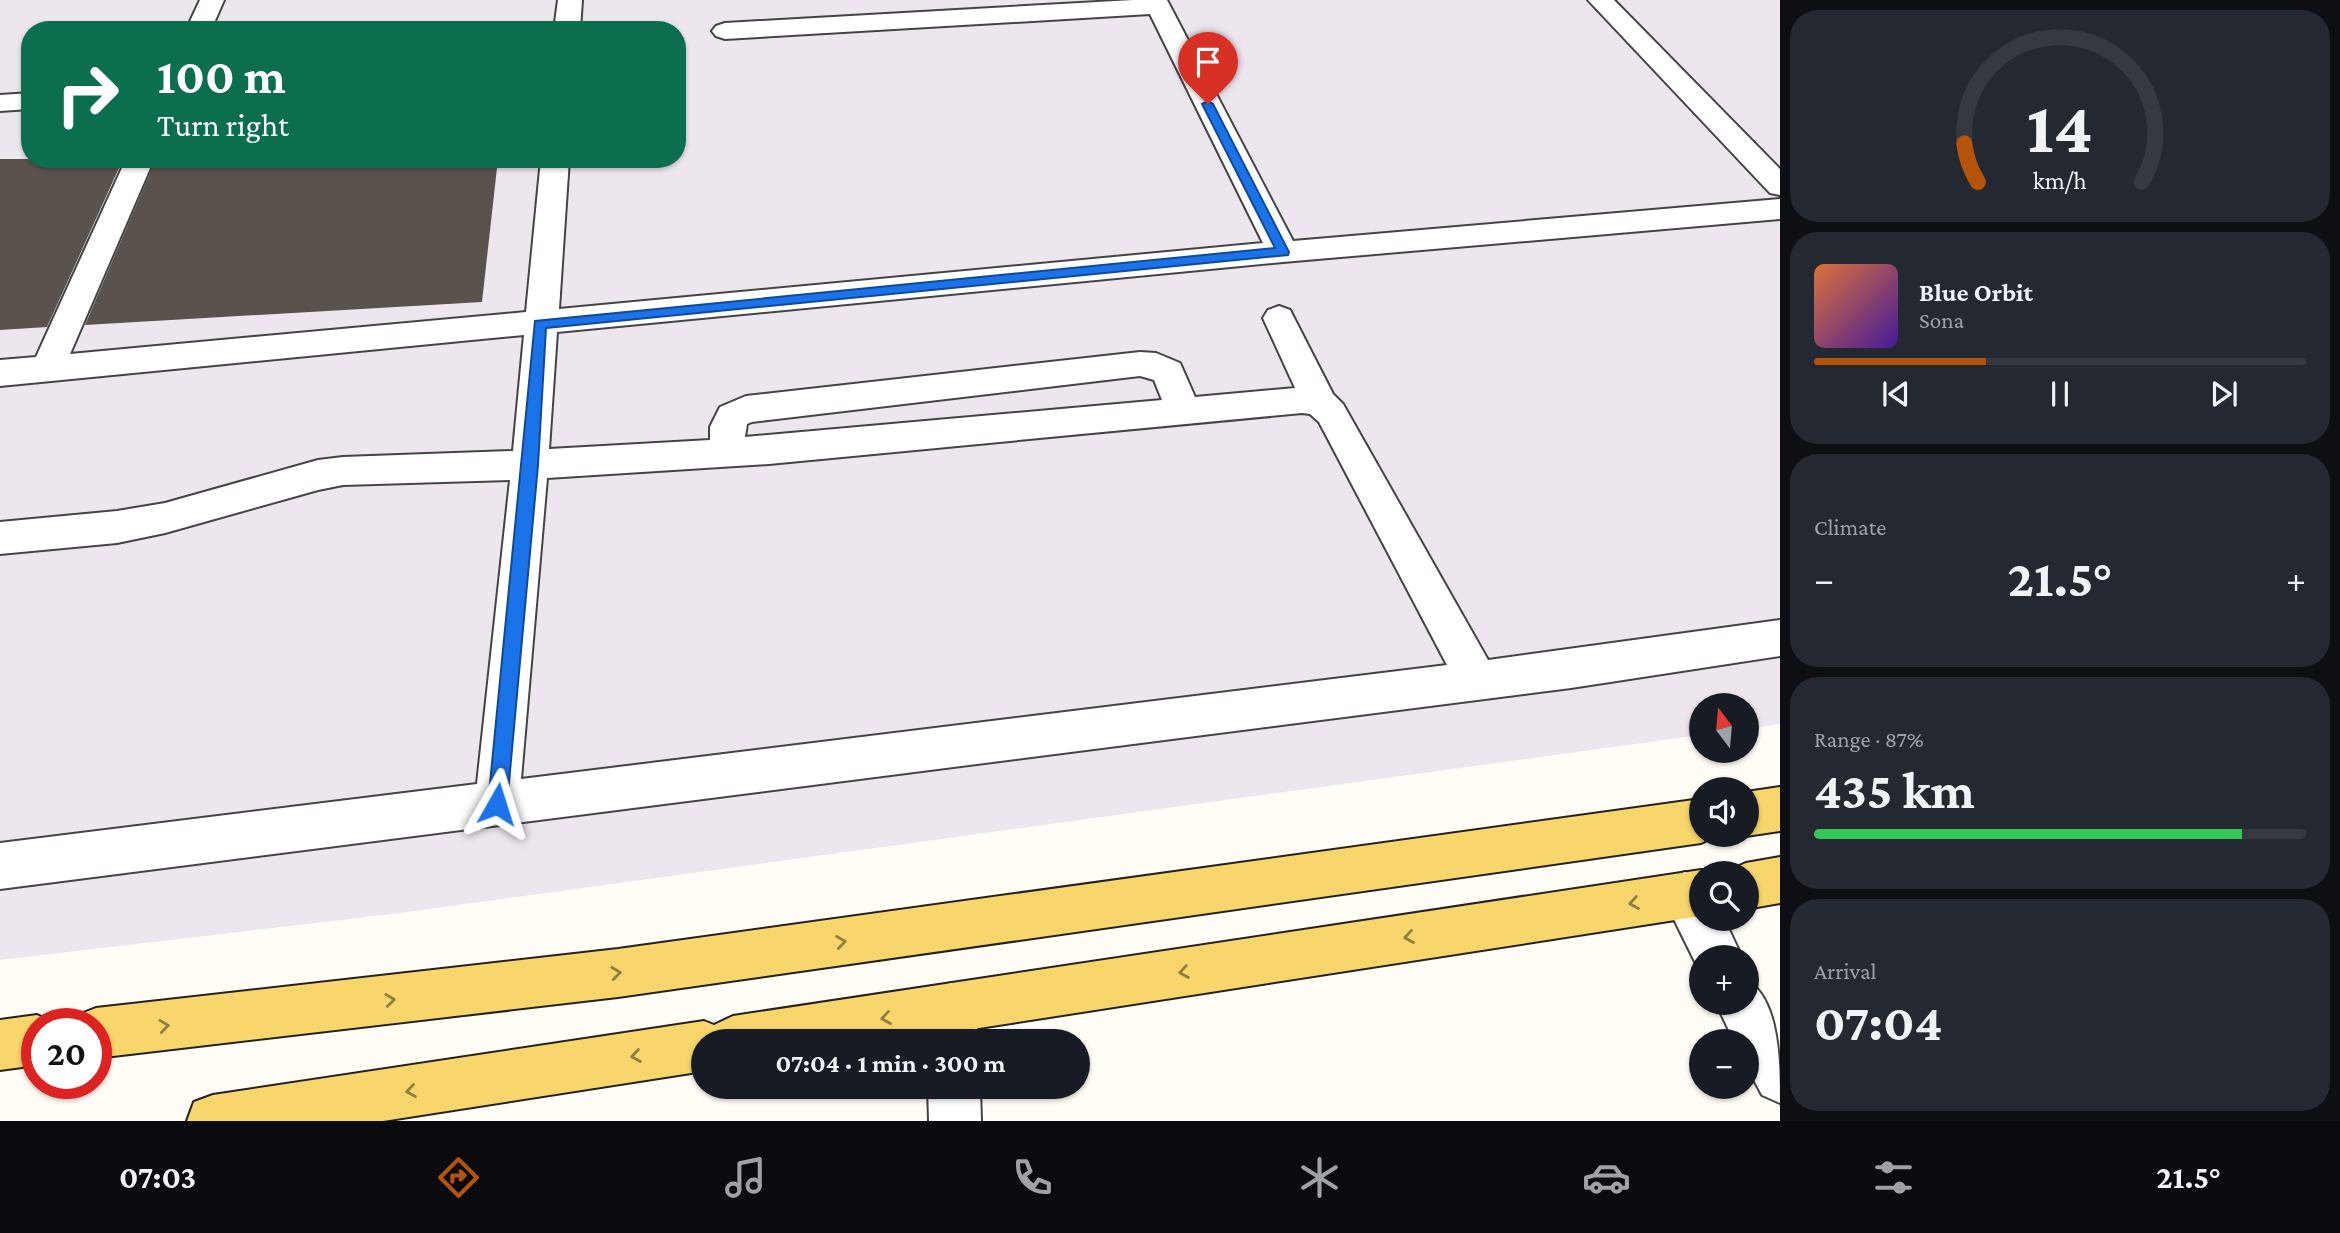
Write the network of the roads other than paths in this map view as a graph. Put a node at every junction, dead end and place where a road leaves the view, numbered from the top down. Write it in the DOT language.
graph roads {
  1 [pos="212,0"];
  2 [pos="570,0"];
  3 [pos="1600,0"];
  4 [pos="1156,3"];
  5 [pos="202,21"];
  6 [pos="568,21"];
  7 [pos="725,31"];
  8 [pos="21,102"];
  9 [pos="0,103"];
  10 [pos="136,168"];
  11 [pos="554,168"];
  12 [pos="1780,186"];
  13 [pos="1780,209"];
  14 [pos="1283,252"];
  15 [pos="1279,318"];
  16 [pos="540,324"];
  17 [pos="47,369"];
  18 [pos="0,373"];
  19 [pos="1320,403"];
  20 [pos="1184,412"];
  21 [pos="727,452"];
  22 [pos="530,465"];
  23 [pos="0,538"];
  24 [pos="1780,638"];
  25 [pos="1477,680"];
  26 [pos="497,804"];
  27 [pos="1780,809"];
  28 [pos="1759,812"];
  29 [pos="1689,823"];
  30 [pos="0,866"];
  31 [pos="1780,880"];
  32 [pos="1759,884"];
  33 [pos="1689,895"];
  34 [pos="1747,1015"];
  35 [pos="952,1025"];
  36 [pos="897,1029"];
  37 [pos="112,1032"];
  38 [pos="21,1042"];
  39 [pos="0,1045"];
  40 [pos="691,1048"];
  41 [pos="1780,1076"];
  42 [pos="955,1099"];
  43 [pos="212,1121"];
  44 [pos="956,1121"];
  1 -- 5 [label="street"];
  2 -- 6 [label="street"];
  3 -- 12 [label="street"];
  4 -- 7 [label="street"];
  4 -- 14 [label="street"];
  8 -- 9 [label="street"];
  10 -- 17 [label="street"];
  11 -- 16 [label="street"];
  13 -- 14 [label="street"];
  14 -- 16 [label="street"];
  15 -- 19 [label="street"];
  16 -- 17 [label="street"];
  16 -- 22 [label="street"];
  17 -- 18 [label="street"];
  19 -- 20 [label="street"];
  19 -- 25 [label="street"];
  20 -- 21 [label="street"];
  20 -- 21 [label="street"];
  21 -- 22 [label="street"];
  22 -- 23 [label="street"];
  22 -- 26 [label="street"];
  24 -- 25 [label="street"];
  25 -- 26 [label="street"];
  26 -- 30 [label="street"];
  27 -- 28 [label="main road"];
  37 -- 29 [label="main road, one-way"];
  31 -- 32 [label="main road"];
  33 -- 35 [label="main road, one-way"];
  34 -- 41 [label="street"];
  35 -- 36 [label="main road, one-way"];
  38 -- 39 [label="main road"];
  40 -- 43 [label="main road, one-way"];
  42 -- 44 [label="street"];
}
